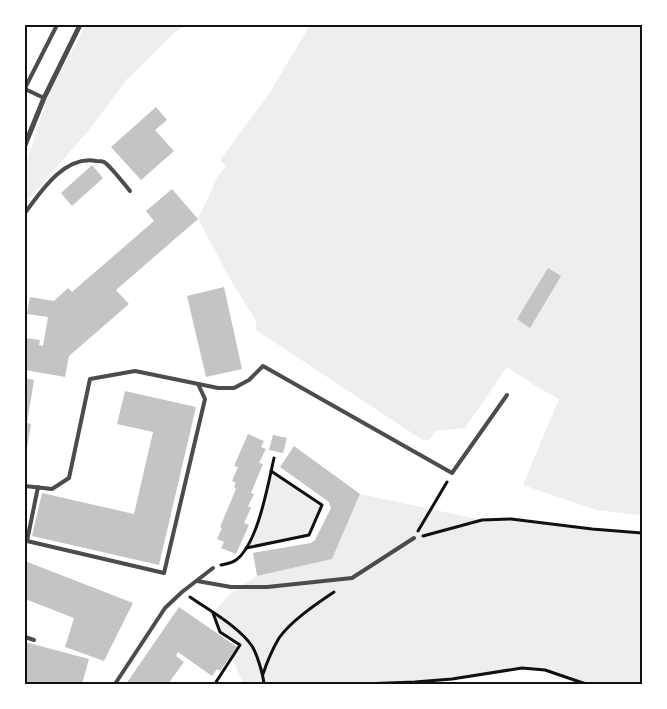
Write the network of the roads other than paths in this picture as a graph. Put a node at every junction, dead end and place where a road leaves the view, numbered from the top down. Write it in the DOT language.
graph roads {
  1 [pos="57,25"];
  2 [pos="80,25"];
  3 [pos="25,88"];
  4 [pos="44,98"];
  5 [pos="25,145"];
  6 [pos="130,192"];
  7 [pos="25,213"];
  8 [pos="198,384"];
  9 [pos="507,395"];
  10 [pos="25,486"];
  11 [pos="38,487"];
  12 [pos="414,538"];
  13 [pos="213,568"];
  14 [pos="197,581"];
  15 [pos="25,638"];
  16 [pos="34,640"];
  17 [pos="115,684"];
  1 -- 3 [label="lane"];
  2 -- 4 [label="street"];
  3 -- 4 [label="lane"];
  4 -- 5 [label="street"];
  6 -- 7 [label="lane"];
  8 -- 9 [label="lane"];
  8 -- 11 [label="lane"];
  8 -- 11 [label="lane"];
  10 -- 11 [label="lane"];
  12 -- 14 [label="lane"];
  13 -- 14 [label="lane"];
  14 -- 17 [label="lane"];
  15 -- 16 [label="lane"];
}
